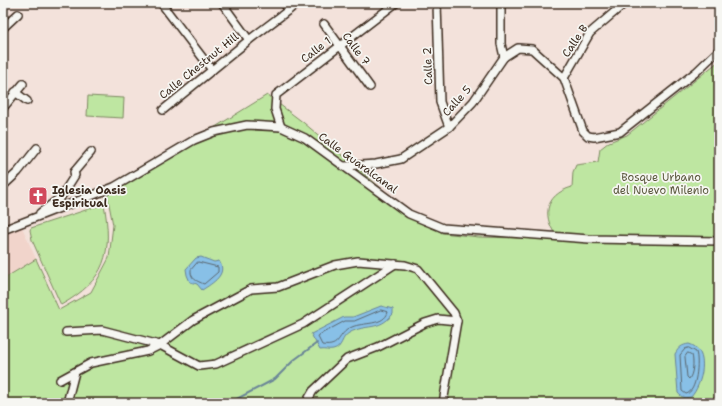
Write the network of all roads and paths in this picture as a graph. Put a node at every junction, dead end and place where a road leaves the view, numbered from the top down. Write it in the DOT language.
graph roads {
  1 [pos="161,3"];
  2 [pos="222,3"];
  3 [pos="284,3"];
  4 [pos="298,3"];
  5 [pos="396,3"];
  6 [pos="437,3"];
  7 [pos="500,3"];
  8 [pos="625,3"];
  9 [pos="289,10"];
  10 [pos="18,14"];
  11 [pos="324,24"];
  12 [pos="3,28"];
  13 [pos="249,40"];
  14 [pos="339,46"];
  15 [pos="719,50"];
  16 [pos="504,58"];
  17 [pos="212,70"];
  18 [pos="564,78"];
  19 [pos="23,84"];
  20 [pos="370,87"];
  21 [pos="15,92"];
  22 [pos="27,101"];
  23 [pos="3,108"];
  24 [pos="163,110"];
  25 [pos="282,127"];
  26 [pos="449,127"];
  27 [pos="37,148"];
  28 [pos="91,152"];
  29 [pos="345,166"];
  30 [pos="3,186"];
  31 [pos="36,217"];
  32 [pos="3,230"];
  33 [pos="719,241"];
  34 [pos="396,264"];
  35 [pos="457,321"];
  36 [pos="66,332"];
  37 [pos="160,345"];
  38 [pos="75,372"];
  39 [pos="60,380"];
  40 [pos="67,403"];
  41 [pos="306,403"];
  42 [pos="443,403"];
  1 -- 17 [label="street"];
  2 -- 13 [label="street"];
  3 -- 9 [label="street"];
  4 -- 9 [label="street, Calle Chestnut Hill"];
  5 -- 14 [label="street, Calle 1"];
  6 -- 26 [label="street, Calle 2"];
  7 -- 16 [label="street"];
  8 -- 18 [label="street, Calle B"];
  9 -- 13 [label="street, Calle Chestnut Hill"];
  10 -- 12 [label="street"];
  11 -- 14 [label="street, Calle 7"];
  13 -- 17 [label="street, Calle Chestnut Hill"];
  14 -- 20 [label="street, Calle 7"];
  14 -- 25 [label="street, Calle 1"];
  15 -- 18 [label="street"];
  16 -- 18 [label="street, Calle 5"];
  16 -- 26 [label="street, Calle 5"];
  17 -- 24 [label="street, Calle Chestnut Hill"];
  19 -- 21 [label="street"];
  21 -- 22 [label="street"];
  21 -- 23 [label="street"];
  25 -- 29 [label="street, Calle Guaralcanal"];
  25 -- 31 [label="street, Calle Guaralcanal"];
  26 -- 29 [label="street, Calle 5"];
  27 -- 30 [label="street"];
  28 -- 31 [label="street"];
  29 -- 33 [label="street, Calle Guaralcanal"];
  31 -- 32 [label="street, Calle Guaralcanal"];
  34 -- 35 [label="street"];
  34 -- 37 [label="street"];
  34 -- 37 [label="street"];
  35 -- 41 [label="street"];
  35 -- 42 [label="street"];
  36 -- 37 [label="street"];
  37 -- 38 [label="street"];
  38 -- 39 [label="street"];
  38 -- 40 [label="street"];
}
